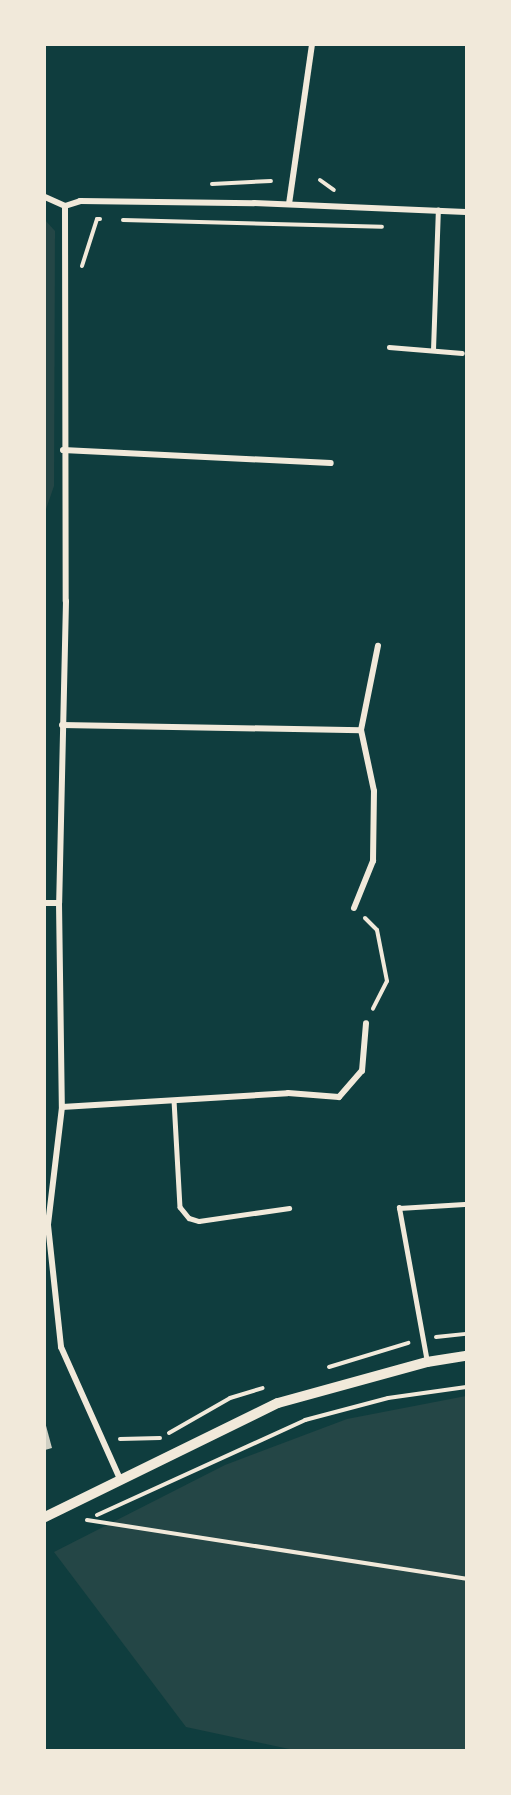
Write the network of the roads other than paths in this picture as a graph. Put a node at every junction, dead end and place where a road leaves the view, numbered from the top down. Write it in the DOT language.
graph roads {
  1 [pos="312,45"];
  2 [pos="45,197"];
  3 [pos="289,204"];
  4 [pos="65,206"];
  5 [pos="438,210"];
  6 [pos="466,212"];
  7 [pos="389,347"];
  8 [pos="433,350"];
  9 [pos="462,353"];
  10 [pos="63,450"];
  11 [pos="331,464"];
  12 [pos="378,646"];
  13 [pos="62,725"];
  14 [pos="361,730"];
  15 [pos="45,903"];
  16 [pos="59,903"];
  17 [pos="354,908"];
  18 [pos="366,1023"];
  19 [pos="174,1100"];
  20 [pos="62,1107"];
  21 [pos="464,1204"];
  22 [pos="289,1208"];
  23 [pos="47,1225"];
  24 [pos="466,1356"];
  25 [pos="427,1362"];
  26 [pos="121,1482"];
  27 [pos="45,1517"];
  1 -- 3 [label="street"];
  2 -- 4 [label="street"];
  3 -- 4 [label="street"];
  3 -- 5 [label="street"];
  4 -- 10 [label="street"];
  5 -- 6 [label="street"];
  5 -- 8 [label="lane"];
  7 -- 8 [label="lane"];
  8 -- 9 [label="lane"];
  10 -- 11 [label="street"];
  10 -- 13 [label="street"];
  12 -- 14 [label="street"];
  13 -- 14 [label="street"];
  13 -- 16 [label="street"];
  14 -- 17 [label="street"];
  15 -- 16 [label="street"];
  16 -- 20 [label="street"];
  18 -- 19 [label="street"];
  19 -- 20 [label="street"];
  19 -- 22 [label="lane"];
  20 -- 23 [label="street"];
  21 -- 25 [label="lane"];
  23 -- 26 [label="street"];
  24 -- 25 [label="street"];
  25 -- 26 [label="street"];
  26 -- 27 [label="street"];
}
